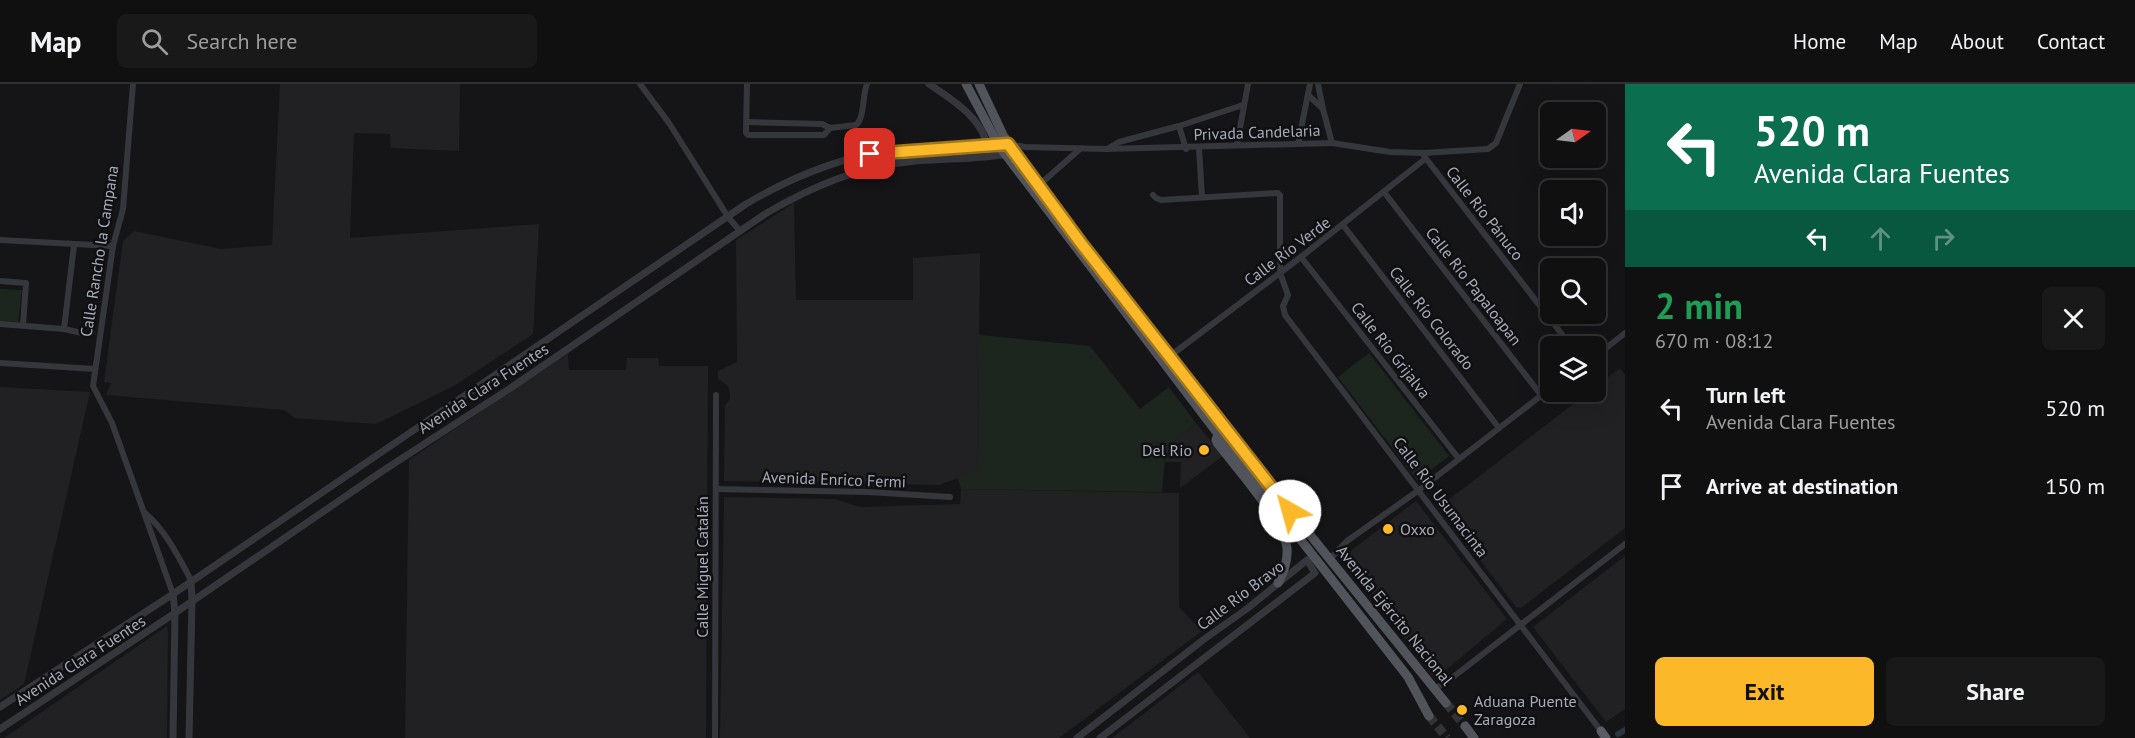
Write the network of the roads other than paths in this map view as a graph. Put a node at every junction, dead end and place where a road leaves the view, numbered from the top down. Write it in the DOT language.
graph roads {
  1 [pos="133,84"];
  2 [pos="640,84"];
  3 [pos="747,84"];
  4 [pos="862,84"];
  5 [pos="867,84"];
  6 [pos="929,84"];
  7 [pos="966,84"];
  8 [pos="979,84"];
  9 [pos="1248,84"];
  10 [pos="1310,84"];
  11 [pos="1318,84"];
  12 [pos="1520,84"];
  13 [pos="1308,95"];
  14 [pos="1243,105"];
  15 [pos="1323,109"];
  16 [pos="747,122"];
  17 [pos="1179,126"];
  18 [pos="830,128"];
  19 [pos="1332,143"];
  20 [pos="1298,144"];
  21 [pos="1237,145"];
  22 [pos="988,146"];
  23 [pos="1186,148"];
  24 [pos="1199,148"];
  25 [pos="1007,149"];
  26 [pos="1080,149"];
  27 [pos="1106,149"];
  28 [pos="989,156"];
  29 [pos="1424,156"];
  30 [pos="1038,186"];
  31 [pos="1384,192"];
  32 [pos="1153,195"];
  33 [pos="1202,197"];
  34 [pos="728,217"];
  35 [pos="1343,225"];
  36 [pos="740,231"];
  37 [pos="0,240"];
  38 [pos="74,245"];
  39 [pos="113,246"];
  40 [pos="1302,257"];
  41 [pos="1280,273"];
  42 [pos="0,281"];
  43 [pos="0,324"];
  44 [pos="23,326"];
  45 [pos="64,329"];
  46 [pos="82,333"];
  47 [pos="1625,333"];
  48 [pos="1563,336"];
  49 [pos="1606,348"];
  50 [pos="1166,359"];
  51 [pos="0,363"];
  52 [pos="94,369"];
  53 [pos="1540,394"];
  54 [pos="716,395"];
  55 [pos="1540,396"];
  56 [pos="1499,428"];
  57 [pos="1218,434"];
  58 [pos="1459,459"];
  59 [pos="716,489"];
  60 [pos="1419,490"];
  61 [pos="950,497"];
  62 [pos="1273,504"];
  63 [pos="144,512"];
  64 [pos="1625,544"];
  65 [pos="1341,546"];
  66 [pos="1323,550"];
  67 [pos="1330,559"];
  68 [pos="191,580"];
  69 [pos="1278,583"];
  70 [pos="172,594"];
  71 [pos="192,600"];
  72 [pos="175,613"];
  73 [pos="1225,624"];
  74 [pos="1520,625"];
  75 [pos="1233,635"];
  76 [pos="1184,654"];
  77 [pos="1192,666"];
  78 [pos="1434,689"];
  79 [pos="1446,704"];
  80 [pos="0,707"];
  81 [pos="1429,716"];
  82 [pos="1465,726"];
  83 [pos="0,729"];
  84 [pos="1604,735"];
  85 [pos="173,738"];
  86 [pos="189,738"];
  87 [pos="715,738"];
  88 [pos="1077,738"];
  89 [pos="1100,738"];
  90 [pos="1473,738"];
  1 -- 39 [label="street, Calle Rancho la Campana"];
  2 -- 34 [label="street"];
  3 -- 16 [label="street"];
  4 -- 5 [label="street"];
  5 -- 18 [label="street"];
  6 -- 22 [label="street"];
  7 -- 25 [label="main road, Avenida Ejército Nacional"];
  8 -- 25 [label="main road, Avenida Ejército Nacional"];
  9 -- 14 [label="street"];
  10 -- 13 [label="street"];
  11 -- 15 [label="street"];
  12 -- 29 [label="street, Privada Candelaria"];
  13 -- 15 [label="street"];
  13 -- 20 [label="street"];
  14 -- 17 [label="street"];
  14 -- 21 [label="street"];
  15 -- 19 [label="street"];
  16 -- 18 [label="street"];
  16 -- 18 [label="street"];
  17 -- 23 [label="street"];
  17 -- 27 [label="street"];
  19 -- 20 [label="street, Privada Candelaria"];
  19 -- 29 [label="street, Privada Candelaria"];
  20 -- 21 [label="street, Privada Candelaria"];
  21 -- 24 [label="street, Privada Candelaria"];
  22 -- 25 [label="street, Avenida Clara Fuentes"];
  22 -- 28 [label="street"];
  22 -- 34 [label="street, Avenida Clara Fuentes"];
  23 -- 24 [label="street, Privada Candelaria"];
  23 -- 27 [label="street, Privada Candelaria"];
  24 -- 33 [label="street"];
  25 -- 26 [label="street, Privada Candelaria"];
  25 -- 28 [label="street, Avenida Clara Fuentes"];
  25 -- 30 [label="main road, Avenida Ejército Nacional"];
  25 -- 50 [label="main road, Avenida Ejército Nacional"];
  26 -- 27 [label="street, Privada Candelaria"];
  26 -- 30 [label="street"];
  28 -- 36 [label="street, Avenida Clara Fuentes"];
  29 -- 31 [label="street, Calle Río Verde"];
  29 -- 48 [label="street, Calle Río Pánuco"];
  30 -- 50 [label="main road, Avenida Ejército Nacional"];
  31 -- 35 [label="street, Calle Río Verde"];
  31 -- 53 [label="street, Calle Río Papaloapan"];
  32 -- 33 [label="street"];
  33 -- 41 [label="street"];
  34 -- 36 [label="street"];
  34 -- 68 [label="street, Avenida Clara Fuentes"];
  35 -- 40 [label="street, Calle Río Verde"];
  35 -- 56 [label="street, Calle Río Colorado"];
  36 -- 71 [label="street, Avenida Clara Fuentes"];
  37 -- 38 [label="street"];
  38 -- 39 [label="street"];
  38 -- 45 [label="street"];
  39 -- 52 [label="street, Calle Rancho la Campana"];
  40 -- 41 [label="street, Calle Río Verde"];
  40 -- 58 [label="street, Calle Río Grijalva"];
  41 -- 50 [label="street, Calle Río Verde"];
  41 -- 60 [label="street, Calle Río Usumacinta"];
  42 -- 44 [label="street"];
  43 -- 44 [label="street"];
  44 -- 45 [label="street"];
  45 -- 46 [label="street"];
  47 -- 49 [label="street"];
  50 -- 57 [label="main road, Avenida Ejército Nacional"];
  50 -- 66 [label="main road, Avenida Ejército Nacional"];
  51 -- 52 [label="street"];
  52 -- 63 [label="street, Calle Rancho la Campana"];
  54 -- 59 [label="street, Calle Miguel Catalán"];
  55 -- 56 [label="street"];
  56 -- 58 [label="street"];
  57 -- 62 [label="main road, Avenida Ejército Nacional"];
  57 -- 69 [label="main road"];
  58 -- 60 [label="street"];
  59 -- 61 [label="street, Avenida Enrico Fermi"];
  59 -- 87 [label="street, Calle Miguel Catalán"];
  60 -- 65 [label="street"];
  60 -- 74 [label="street, Calle Río Usumacinta"];
  62 -- 67 [label="main road"];
  62 -- 81 [label="main road, Avenida Ejército Nacional"];
  63 -- 68 [label="street"];
  63 -- 70 [label="street"];
  64 -- 74 [label="street"];
  65 -- 66 [label="street"];
  65 -- 67 [label="street"];
  66 -- 67 [label="main road, Avenida Ejército Nacional"];
  67 -- 78 [label="main road, Avenida Ejército Nacional"];
  68 -- 70 [label="street, Avenida Clara Fuentes"];
  68 -- 71 [label="street"];
  69 -- 73 [label="street, Calle Río Bravo"];
  69 -- 75 [label="street, Calle Río Bravo"];
  70 -- 72 [label="street"];
  70 -- 80 [label="street, Avenida Clara Fuentes"];
  71 -- 72 [label="street, Avenida Clara Fuentes"];
  71 -- 86 [label="street"];
  72 -- 83 [label="street, Avenida Clara Fuentes"];
  72 -- 85 [label="street"];
  73 -- 75 [label="street"];
  73 -- 76 [label="street, Calle Río Bravo"];
  74 -- 78 [label="street"];
  74 -- 84 [label="street, Calle Río Usumacinta"];
  75 -- 77 [label="street, Calle Río Bravo"];
  76 -- 77 [label="street"];
  76 -- 88 [label="street, Calle Río Bravo"];
  77 -- 89 [label="street, Calle Río Bravo"];
  78 -- 79 [label="main road, Avenida Ejército Nacional"];
  82 -- 90 [label="main road"];
}
